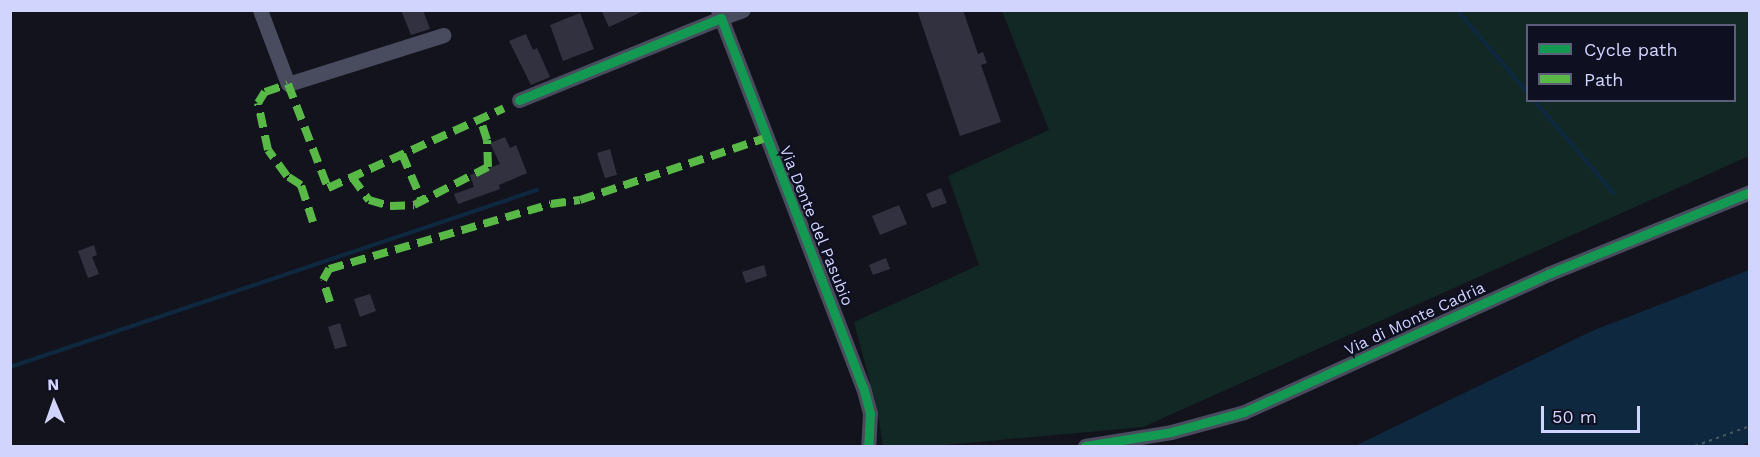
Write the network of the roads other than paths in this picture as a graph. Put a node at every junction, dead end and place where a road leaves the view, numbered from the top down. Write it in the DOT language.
graph roads {
  1 [pos="260,10"];
  2 [pos="743,10"];
  3 [pos="719,14"];
  4 [pos="443,34"];
  5 [pos="519,100"];
  6 [pos="1749,192"];
  7 [pos="868,447"];
  8 [pos="1085,447"];
  1 -- 4 [label="street"];
  2 -- 3 [label="street"];
  3 -- 5 [label="street"];
  3 -- 7 [label="street, Via Dente del Pasubio"];
  6 -- 8 [label="street, Via di Monte Cadria"];
}
